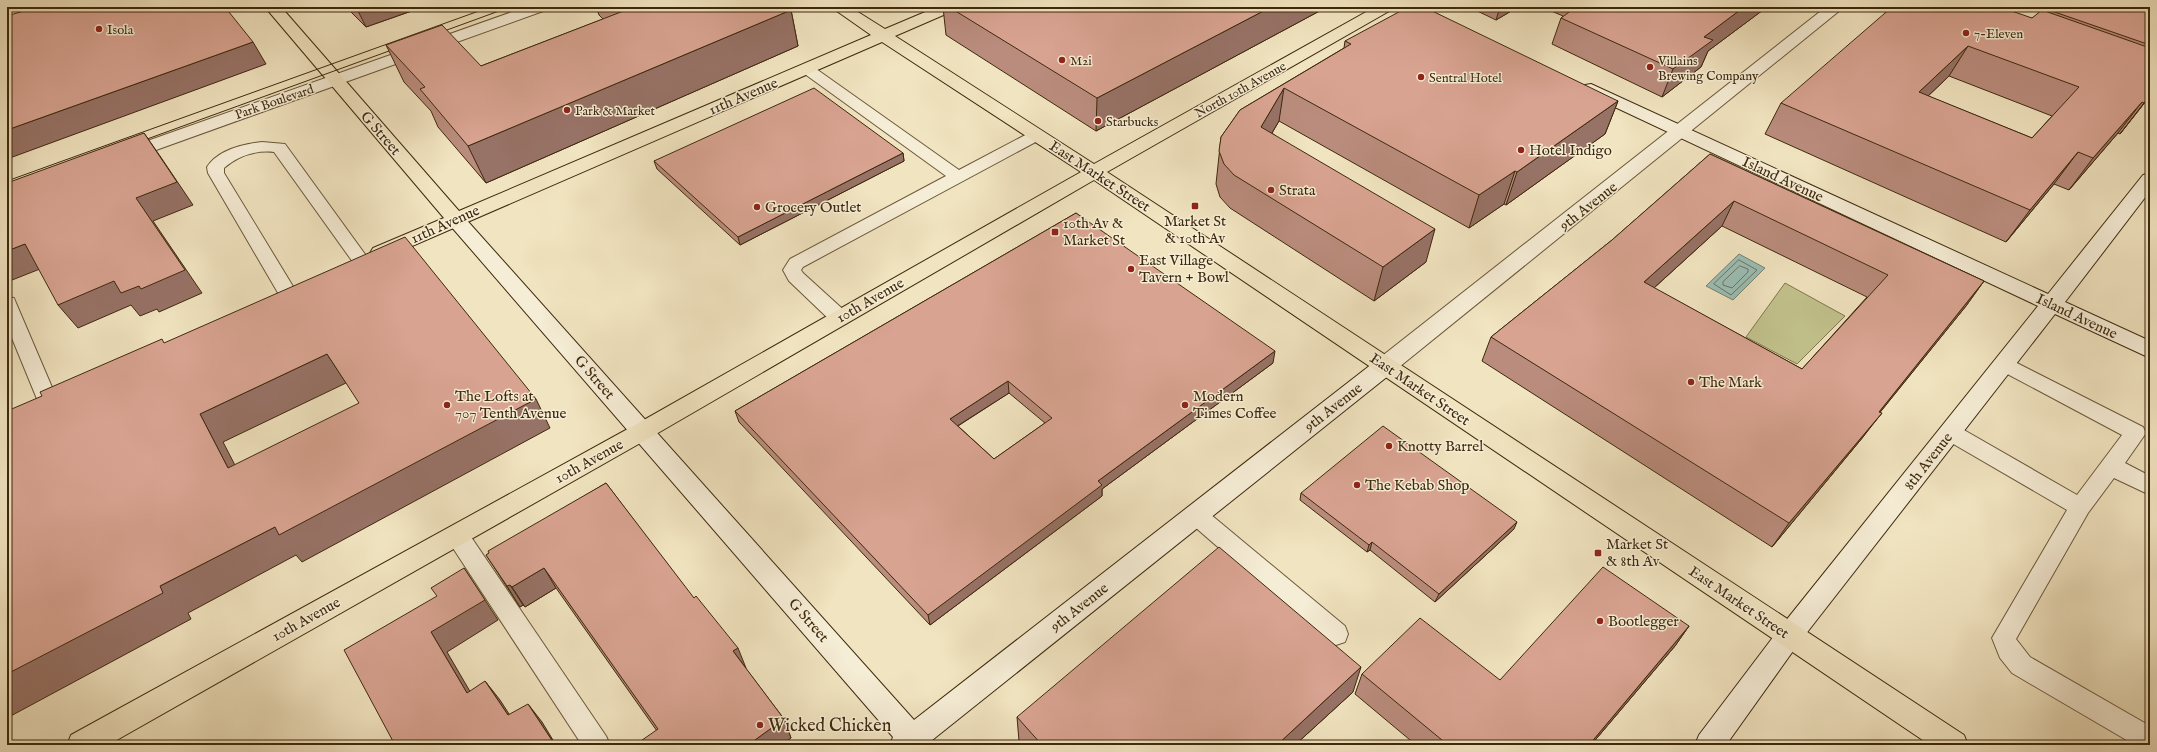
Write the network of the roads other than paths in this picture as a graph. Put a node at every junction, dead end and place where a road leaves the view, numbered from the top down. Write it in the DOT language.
graph roads {
  1 [pos="273,7"];
  2 [pos="541,7"];
  3 [pos="839,7"];
  4 [pos="950,7"];
  5 [pos="1386,7"];
  6 [pos="1836,7"];
  7 [pos="885,35"];
  8 [pos="807,69"];
  9 [pos="336,80"];
  10 [pos="1573,81"];
  11 [pos="1681,132"];
  12 [pos="1037,134"];
  13 [pos="110,161"];
  14 [pos="1094,172"];
  15 [pos="958,177"];
  16 [pos="2150,179"];
  17 [pos="456,220"];
  18 [pos="361,261"];
  19 [pos="341,270"];
  20 [pos="308,285"];
  21 [pos="280,297"];
  22 [pos="7,303"];
  23 [pos="2052,304"];
  24 [pos="840,318"];
  25 [pos="2150,350"];
  26 [pos="2004,364"];
  27 [pos="1385,366"];
  28 [pos="55,396"];
  29 [pos="27,408"];
  30 [pos="643,431"];
  31 [pos="1950,432"];
  32 [pos="2143,436"];
  33 [pos="2111,466"];
  34 [pos="2150,486"];
  35 [pos="2080,507"];
  36 [pos="1196,515"];
  37 [pos="457,535"];
  38 [pos="1336,634"];
  39 [pos="1790,636"];
  40 [pos="2150,740"];
  41 [pos="912,743"];
  42 [pos="81,745"];
  43 [pos="597,745"];
  44 [pos="1709,745"];
  45 [pos="1954,745"];
  1 -- 9 [label="main road, G Street"];
  2 -- 9 [label="street, Park Boulevard"];
  3 -- 7 [label="main road, East Market Street"];
  4 -- 7 [label="main road, 11th Avenue"];
  5 -- 14 [label="main road, North 10th Avenue"];
  6 -- 11 [label="street, 9th Avenue"];
  7 -- 8 [label="main road, 11th Avenue"];
  7 -- 12 [label="main road, East Market Street"];
  8 -- 15 [label="lane"];
  8 -- 17 [label="main road, 11th Avenue"];
  9 -- 13 [label="street, Park Boulevard"];
  9 -- 17 [label="main road, G Street"];
  10 -- 11 [label="street, Island Avenue"];
  11 -- 23 [label="street, Island Avenue"];
  11 -- 27 [label="street, 9th Avenue"];
  12 -- 14 [label="main road, East Market Street"];
  12 -- 15 [label="lane"];
  14 -- 24 [label="main road, 10th Avenue"];
  14 -- 27 [label="main road, East Market Street"];
  15 -- 24 [label="lane"];
  16 -- 23 [label="street, 8th Avenue"];
  17 -- 18 [label="main road, 11th Avenue"];
  17 -- 30 [label="street, G Street"];
  18 -- 19 [label="main road, 11th Avenue"];
  18 -- 21 [label="lane"];
  20 -- 21 [label="main road"];
  22 -- 28 [label="lane"];
  23 -- 25 [label="street, Island Avenue"];
  23 -- 26 [label="street, 8th Avenue"];
  24 -- 30 [label="main road, 10th Avenue"];
  26 -- 31 [label="street, 8th Avenue"];
  26 -- 32 [label="lane"];
  27 -- 36 [label="street, 9th Avenue"];
  27 -- 39 [label="main road, East Market Street"];
  28 -- 29 [label="main road"];
  30 -- 37 [label="main road, 10th Avenue"];
  30 -- 41 [label="street, G Street"];
  31 -- 35 [label="lane"];
  31 -- 39 [label="street, 8th Avenue"];
  32 -- 33 [label="lane"];
  33 -- 34 [label="lane"];
  33 -- 35 [label="lane"];
  35 -- 40 [label="lane"];
  36 -- 38 [label="lane"];
  36 -- 41 [label="street, 9th Avenue"];
  37 -- 42 [label="main road, 10th Avenue"];
  37 -- 43 [label="lane"];
  39 -- 44 [label="street, 8th Avenue"];
  39 -- 45 [label="main road, East Market Street"];
}
